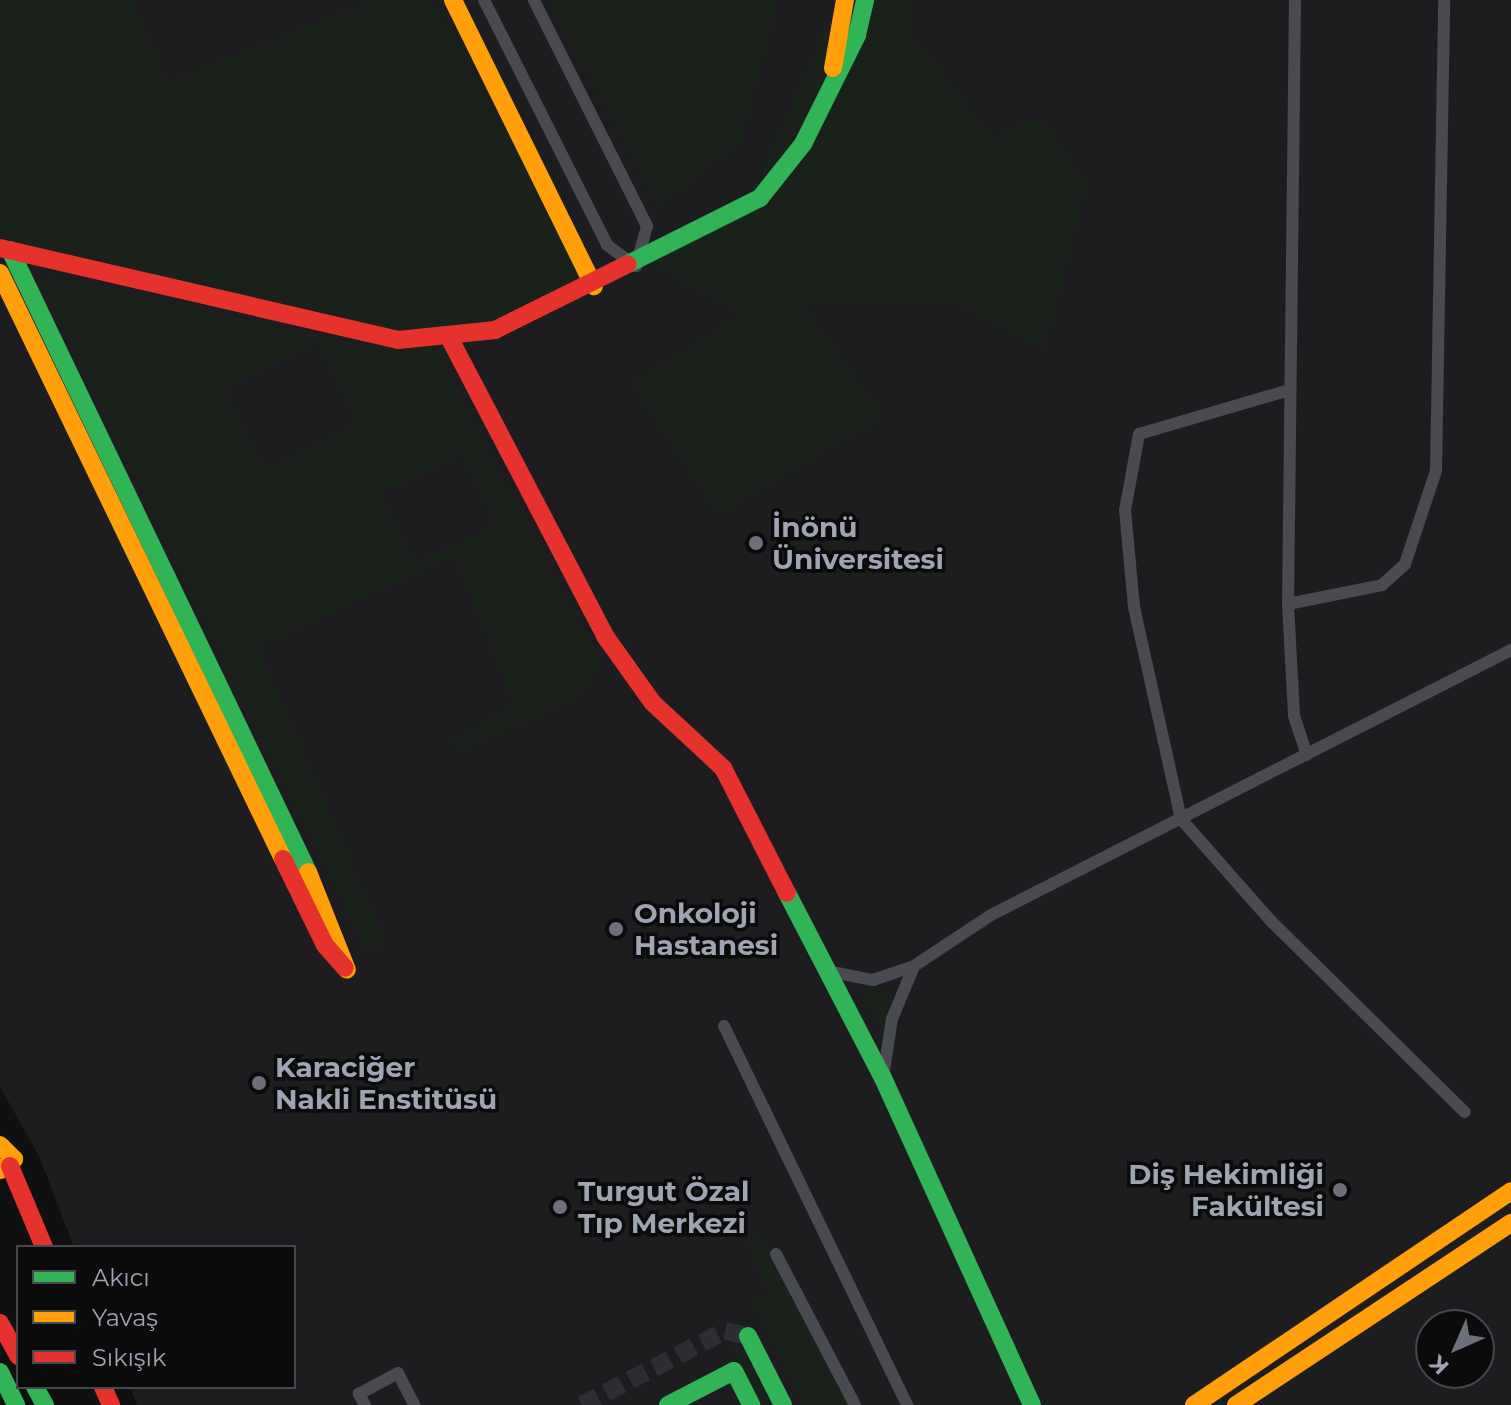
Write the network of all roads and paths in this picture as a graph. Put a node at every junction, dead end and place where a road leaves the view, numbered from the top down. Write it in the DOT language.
graph roads {
  1 [pos="453,0"];
  2 [pos="484,0"];
  3 [pos="534,0"];
  4 [pos="845,0"];
  5 [pos="865,0"];
  6 [pos="1295,0"];
  7 [pos="1444,0"];
  8 [pos="833,71"];
  9 [pos="5,249"];
  10 [pos="636,266"];
  11 [pos="0,273"];
  12 [pos="594,286"];
  13 [pos="450,339"];
  14 [pos="1286,391"];
  15 [pos="1288,604"];
  16 [pos="1511,650"];
  17 [pos="1307,755"];
  18 [pos="1181,819"];
  19 [pos="914,966"];
  20 [pos="827,971"];
  21 [pos="724,1026"];
  22 [pos="883,1078"];
  23 [pos="1465,1112"];
  24 [pos="0,1130"];
  25 [pos="6,1158"];
  26 [pos="1511,1191"];
  27 [pos="1511,1223"];
  28 [pos="43,1245"];
  29 [pos="776,1254"];
  30 [pos="0,1323"];
  31 [pos="748,1336"];
  32 [pos="16,1352"];
  33 [pos="0,1372"];
  34 [pos="1021,1381"];
  35 [pos="16,1405"];
  36 [pos="365,1405"];
  37 [pos="414,1405"];
  38 [pos="668,1405"];
  39 [pos="751,1405"];
  40 [pos="783,1405"];
  41 [pos="855,1405"];
  42 [pos="907,1405"];
  43 [pos="1023,1405"];
  44 [pos="1032,1405"];
  45 [pos="1194,1405"];
  46 [pos="1236,1405"];
  1 -- 12 [label="main road"];
  2 -- 10 [label="street"];
  3 -- 10 [label="street"];
  4 -- 8 [label="main road"];
  5 -- 8 [label="main road"];
  6 -- 14 [label="street"];
  7 -- 15 [label="street"];
  8 -- 10 [label="main road"];
  9 -- 11 [label="main road"];
  9 -- 13 [label="main road"];
  10 -- 12 [label="main road"];
  12 -- 13 [label="main road"];
  13 -- 20 [label="main road"];
  14 -- 15 [label="street"];
  14 -- 18 [label="street"];
  15 -- 17 [label="street"];
  16 -- 17 [label="street"];
  17 -- 18 [label="street"];
  18 -- 19 [label="street"];
  18 -- 23 [label="street"];
  19 -- 20 [label="street"];
  19 -- 22 [label="street"];
  20 -- 22 [label="main road"];
  21 -- 42 [label="street"];
  22 -- 34 [label="main road"];
  24 -- 25 [label="main road"];
  25 -- 28 [label="main road"];
  26 -- 45 [label="main road"];
  27 -- 46 [label="main road"];
  29 -- 41 [label="street"];
  30 -- 32 [label="main road"];
  31 -- 40 [label="main road"];
  33 -- 35 [label="main road"];
  34 -- 43 [label="main road"];
  34 -- 44 [label="main road"];
  36 -- 37 [label="street"];
  38 -- 39 [label="main road"];
}
